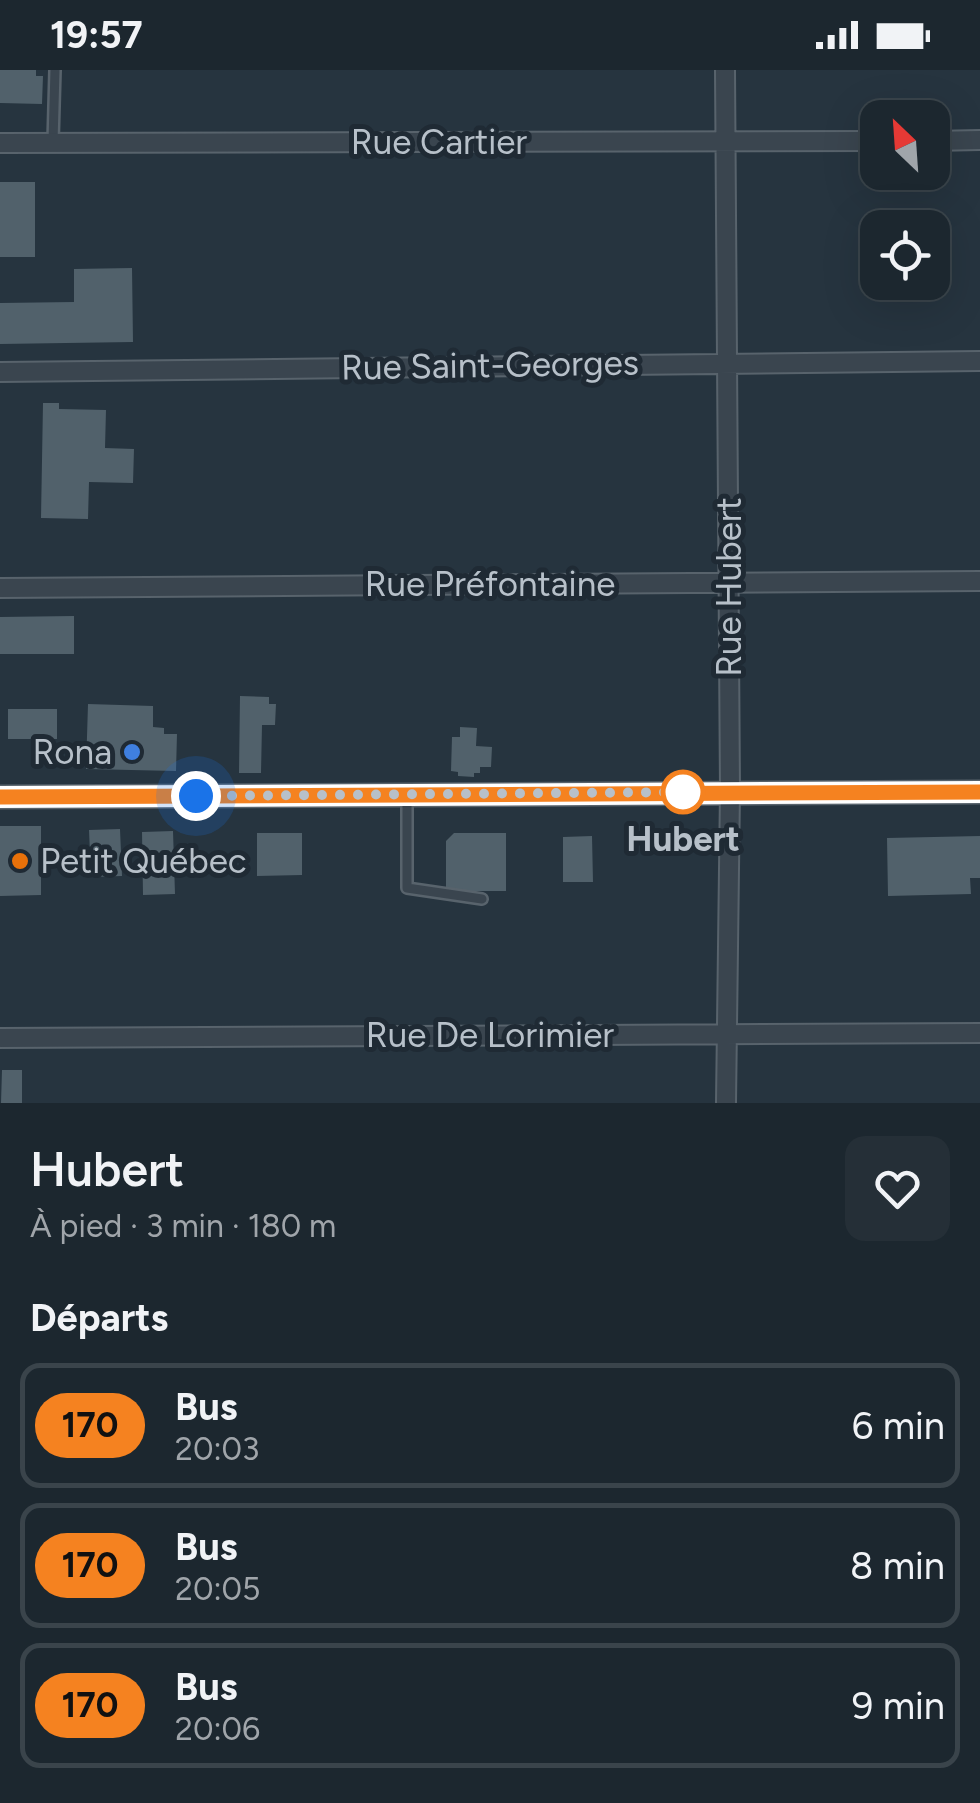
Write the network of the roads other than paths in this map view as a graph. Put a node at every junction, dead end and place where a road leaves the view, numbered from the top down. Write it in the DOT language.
graph roads {
  1 [pos="55,70"];
  2 [pos="725,70"];
  3 [pos="980,140"];
  4 [pos="860,141"];
  5 [pos="950,141"];
  6 [pos="726,142"];
  7 [pos="0,143"];
  8 [pos="53,144"];
  9 [pos="980,360"];
  10 [pos="727,362"];
  11 [pos="0,372"];
  12 [pos="980,582"];
  13 [pos="728,583"];
  14 [pos="0,588"];
  15 [pos="730,792"];
  16 [pos="980,792"];
  17 [pos="406,795"];
  18 [pos="0,798"];
  19 [pos="482,899"];
  20 [pos="980,1033"];
  21 [pos="726,1034"];
  22 [pos="0,1038"];
  23 [pos="726,1103"];
  1 -- 8 [label="lane"];
  2 -- 6 [label="street, Rue Hubert"];
  3 -- 5 [label="street"];
  4 -- 6 [label="street, Rue Cartier"];
  6 -- 8 [label="street, Rue Cartier"];
  6 -- 10 [label="street, Rue Hubert"];
  7 -- 8 [label="street, Rue Cartier"];
  9 -- 10 [label="street, Rue Saint-Georges"];
  10 -- 11 [label="street, Rue Saint-Georges"];
  10 -- 13 [label="street, Rue Hubert"];
  12 -- 13 [label="street, Rue Préfontaine"];
  13 -- 14 [label="street, Rue Préfontaine"];
  13 -- 15 [label="street, Rue Hubert"];
  15 -- 16 [label="street"];
  15 -- 17 [label="street"];
  15 -- 21 [label="street, Rue Hubert"];
  17 -- 18 [label="street"];
  17 -- 19 [label="lane"];
  20 -- 21 [label="street, Rue De Lorimier"];
  21 -- 22 [label="street, Rue De Lorimier"];
  21 -- 23 [label="street, Rue Hubert"];
}
